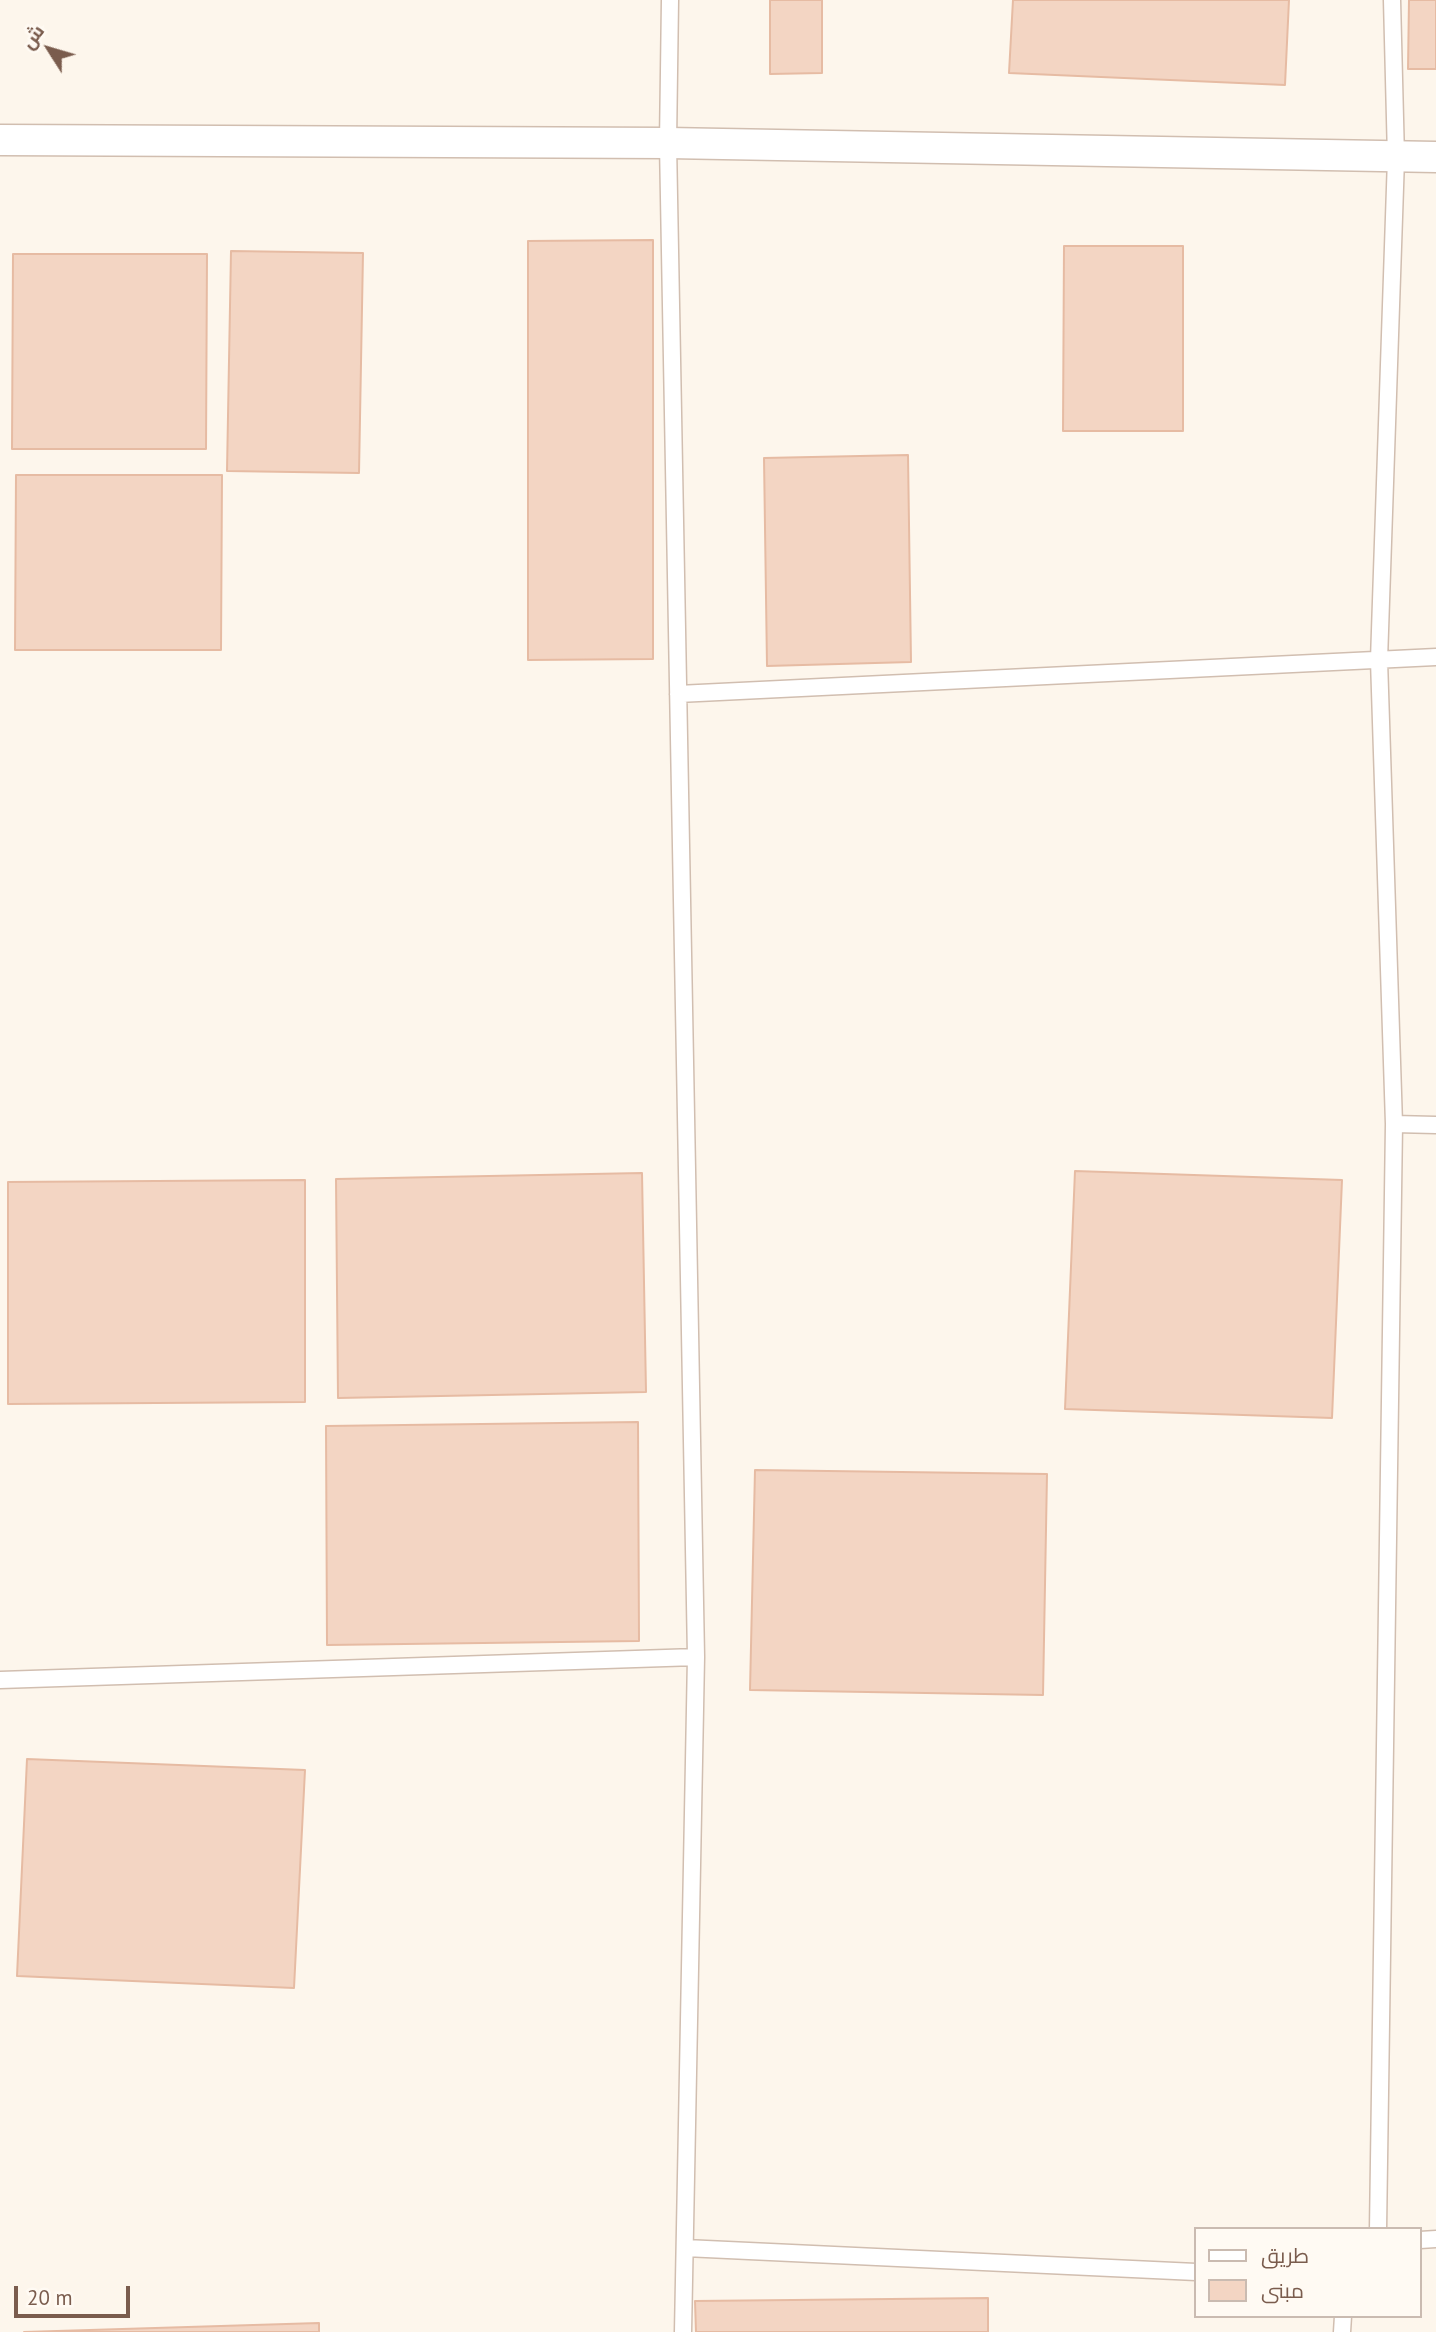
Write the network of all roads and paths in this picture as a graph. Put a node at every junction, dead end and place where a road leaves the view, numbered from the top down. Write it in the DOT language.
graph roads {
  1 [pos="670,0"];
  2 [pos="1392,0"];
  3 [pos="0,140"];
  4 [pos="668,143"];
  5 [pos="1396,158"];
  6 [pos="1436,158"];
  7 [pos="1436,657"];
  8 [pos="1379,660"];
  9 [pos="678,694"];
  10 [pos="1394,1124"];
  11 [pos="1436,1125"];
  12 [pos="696,1657"];
  13 [pos="0,1680"];
  14 [pos="1378,2227"];
  15 [pos="685,2248"];
  16 [pos="1194,2272"];
  17 [pos="682,2332"];
  1 -- 4 [label="lane"];
  2 -- 5 [label="lane"];
  3 -- 4 [label="street"];
  4 -- 5 [label="street"];
  4 -- 9 [label="lane"];
  5 -- 6 [label="street"];
  5 -- 8 [label="lane"];
  7 -- 8 [label="lane"];
  8 -- 9 [label="lane"];
  8 -- 10 [label="lane"];
  9 -- 12 [label="lane"];
  10 -- 11 [label="lane"];
  10 -- 14 [label="lane"];
  12 -- 13 [label="lane"];
  12 -- 15 [label="lane"];
  15 -- 16 [label="lane"];
  15 -- 17 [label="lane"];
}
